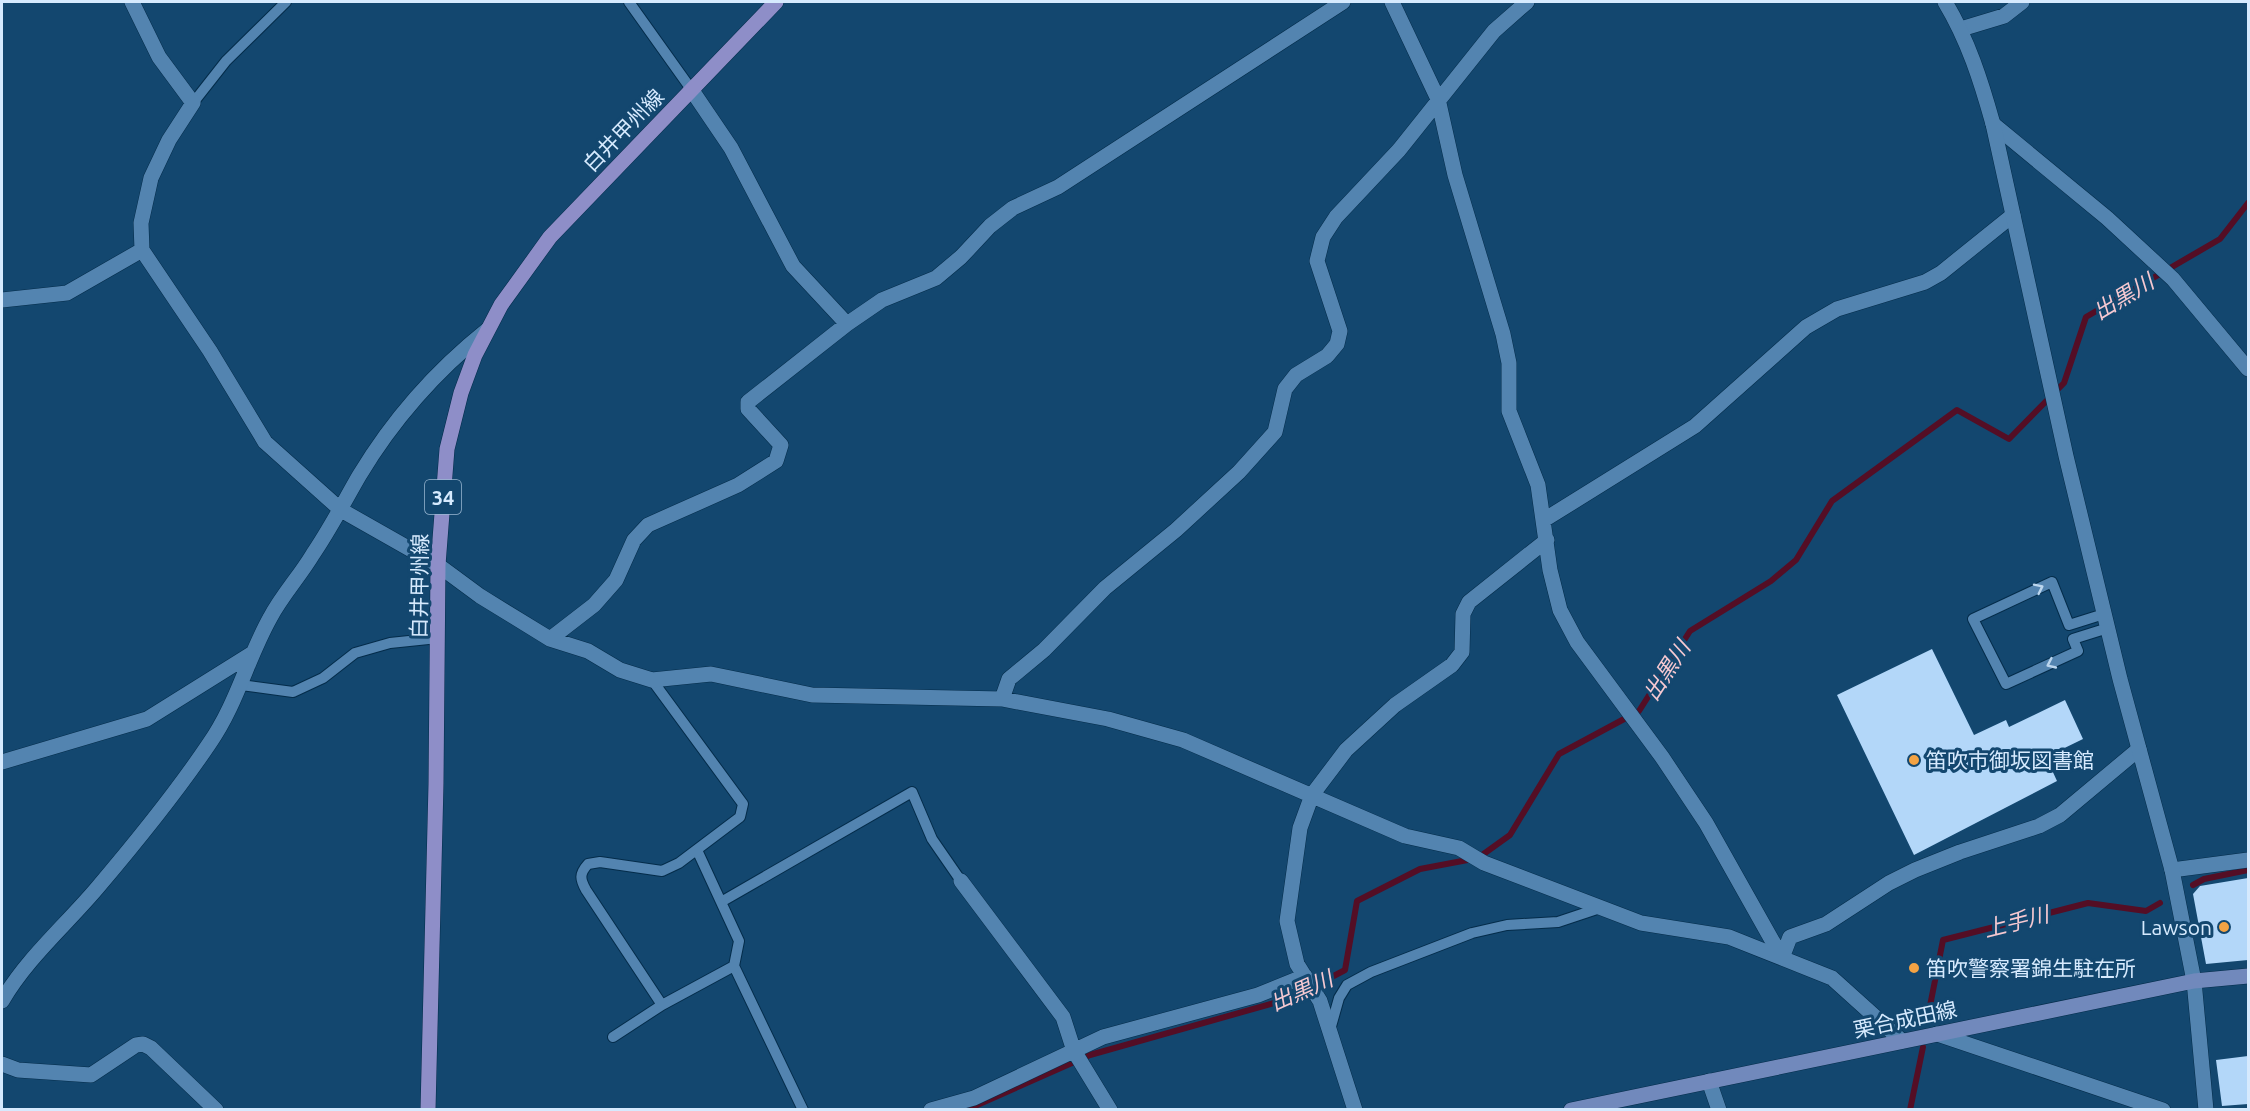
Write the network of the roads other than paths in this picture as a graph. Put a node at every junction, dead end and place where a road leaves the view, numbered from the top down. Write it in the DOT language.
graph roads {
  1 [pos="132,2"];
  2 [pos="286,2"];
  3 [pos="628,2"];
  4 [pos="776,2"];
  5 [pos="1343,2"];
  6 [pos="1392,2"];
  7 [pos="1527,2"];
  8 [pos="1945,2"];
  9 [pos="2022,2"];
  10 [pos="1961,29"];
  11 [pos="691,89"];
  12 [pos="1438,99"];
  13 [pos="193,103"];
  14 [pos="1993,124"];
  15 [pos="2013,215"];
  16 [pos="142,250"];
  17 [pos="2,300"];
  18 [pos="847,324"];
  19 [pos="487,330"];
  20 [pos="2248,369"];
  21 [pos="341,510"];
  22 [pos="1544,520"];
  23 [pos="1547,540"];
  24 [pos="438,565"];
  25 [pos="2106,621"];
  26 [pos="438,638"];
  27 [pos="550,639"];
  28 [pos="251,654"];
  29 [pos="652,680"];
  30 [pos="242,685"];
  31 [pos="1002,699"];
  32 [pos="2139,749"];
  33 [pos="2,762"];
  34 [pos="1312,795"];
  35 [pos="697,850"];
  36 [pos="2248,860"];
  37 [pos="2172,870"];
  38 [pos="961,881"];
  39 [pos="721,902"];
  40 [pos="1600,908"];
  41 [pos="1782,957"];
  42 [pos="734,966"];
  43 [pos="1305,976"];
  44 [pos="2248,976"];
  45 [pos="2193,981"];
  46 [pos="2,1001"];
  47 [pos="662,1005"];
  48 [pos="1330,1030"];
  49 [pos="1937,1034"];
  50 [pos="613,1037"];
  51 [pos="1902,1041"];
  52 [pos="1074,1051"];
  53 [pos="2,1064"];
  54 [pos="1709,1081"];
  55 [pos="216,1110"];
  56 [pos="428,1110"];
  57 [pos="803,1110"];
  58 [pos="931,1110"];
  59 [pos="1110,1110"];
  60 [pos="1355,1110"];
  61 [pos="1571,1110"];
  62 [pos="1719,1110"];
  63 [pos="2163,1110"];
  64 [pos="2206,1110"];
  1 -- 13 [label="street"];
  2 -- 13 [label="lane"];
  3 -- 11 [label="lane"];
  4 -- 11 [label="main road, 白井甲州線 / 34"];
  5 -- 18 [label="street"];
  6 -- 12 [label="street"];
  7 -- 12 [label="street"];
  8 -- 10 [label="street"];
  9 -- 10 [label="street"];
  10 -- 14 [label="street"];
  11 -- 18 [label="street"];
  11 -- 19 [label="main road, 白井甲州線 / 34"];
  12 -- 22 [label="street"];
  12 -- 31 [label="street"];
  13 -- 16 [label="street"];
  14 -- 15 [label="street"];
  14 -- 20 [label="street"];
  15 -- 22 [label="street"];
  15 -- 25 [label="street"];
  16 -- 17 [label="street"];
  16 -- 21 [label="street"];
  18 -- 27 [label="street"];
  19 -- 21 [label="street"];
  19 -- 24 [label="main road, 白井甲州線 / 34"];
  21 -- 24 [label="street"];
  21 -- 28 [label="street"];
  22 -- 23 [label="street"];
  23 -- 34 [label="street"];
  23 -- 41 [label="street"];
  24 -- 26 [label="main road, 白井甲州線 / 34"];
  24 -- 27 [label="street"];
  25 -- 25 [label="lane, one-way"];
  25 -- 32 [label="street"];
  26 -- 30 [label="lane"];
  26 -- 56 [label="main road, 白井甲州線 / 34"];
  27 -- 29 [label="street"];
  28 -- 30 [label="street"];
  28 -- 33 [label="street"];
  29 -- 31 [label="street"];
  29 -- 35 [label="lane"];
  30 -- 46 [label="street"];
  31 -- 34 [label="street"];
  32 -- 37 [label="street"];
  32 -- 41 [label="street"];
  34 -- 40 [label="street"];
  34 -- 43 [label="street"];
  35 -- 39 [label="lane"];
  35 -- 47 [label="lane"];
  36 -- 37 [label="street"];
  37 -- 45 [label="street"];
  38 -- 39 [label="lane"];
  38 -- 52 [label="street"];
  39 -- 42 [label="lane"];
  40 -- 41 [label="street"];
  40 -- 48 [label="lane"];
  41 -- 51 [label="street"];
  42 -- 47 [label="lane"];
  42 -- 57 [label="lane"];
  43 -- 48 [label="street"];
  43 -- 52 [label="street"];
  44 -- 45 [label="main road, 栗合成田線"];
  45 -- 49 [label="main road, 栗合成田線"];
  45 -- 64 [label="street"];
  47 -- 50 [label="lane"];
  48 -- 60 [label="street"];
  49 -- 51 [label="main road, 栗合成田線"];
  49 -- 63 [label="street"];
  51 -- 54 [label="main road, 栗合成田線"];
  52 -- 58 [label="street"];
  52 -- 59 [label="street"];
  53 -- 55 [label="street"];
  54 -- 61 [label="main road, 栗合成田線"];
  54 -- 62 [label="street"];
}
